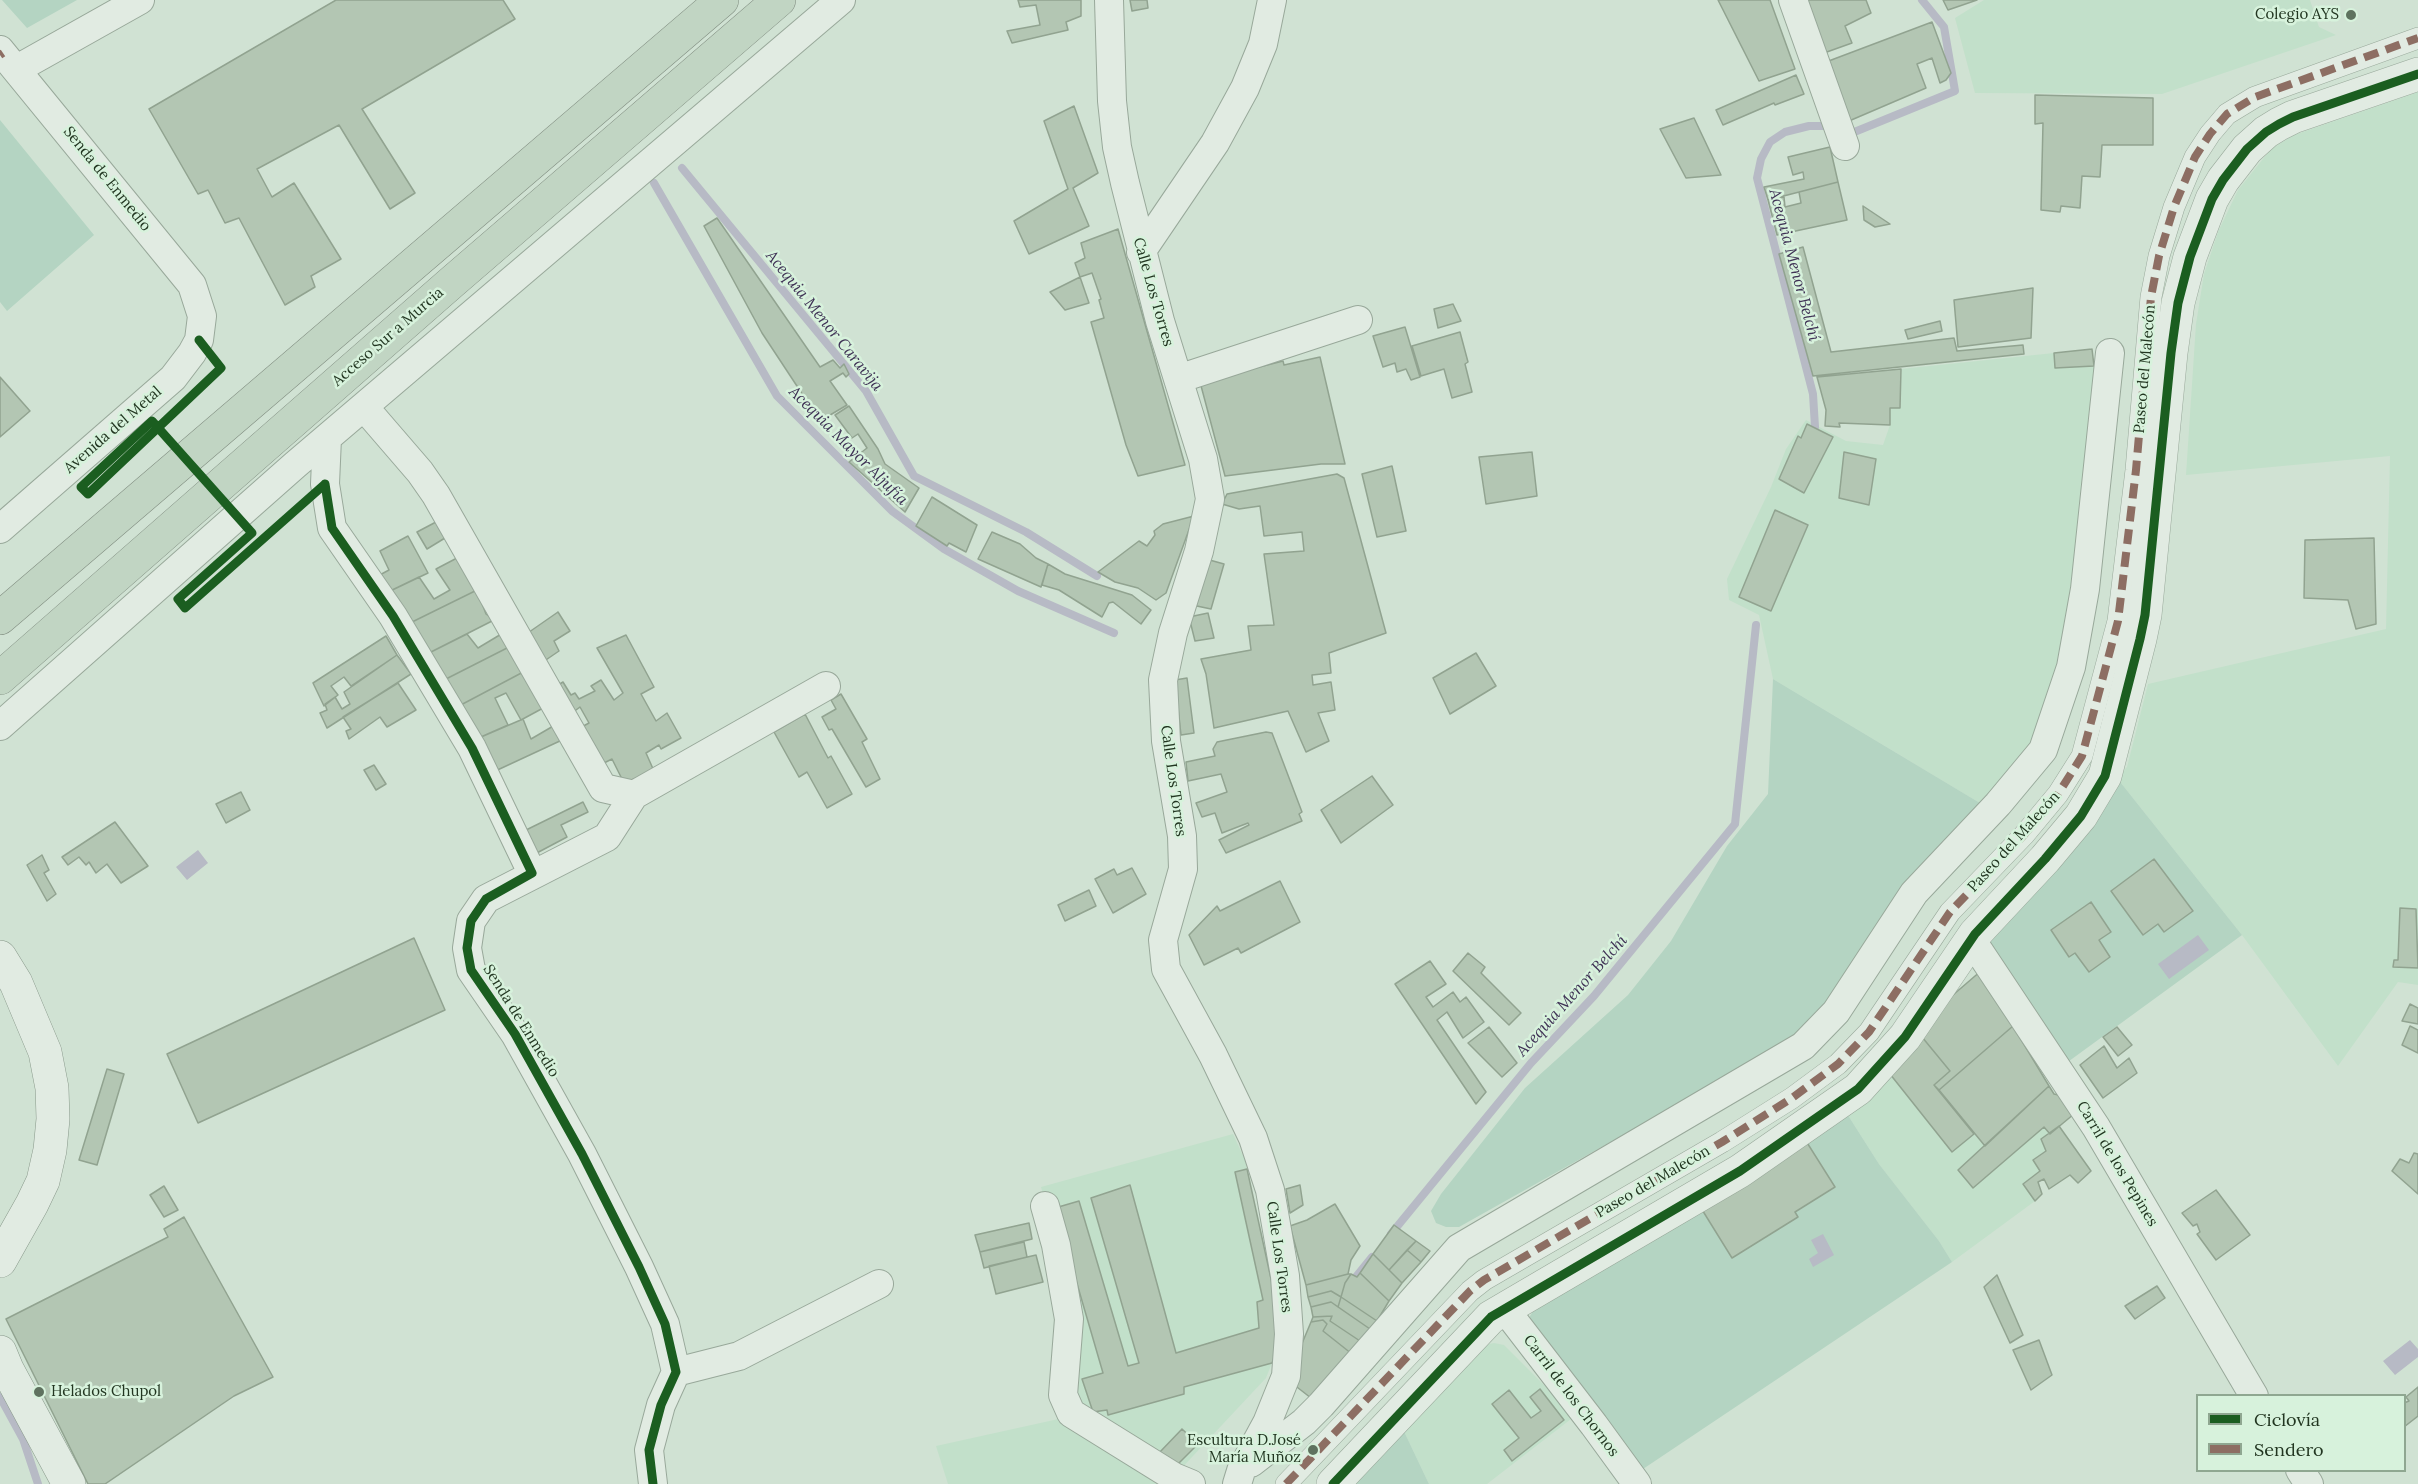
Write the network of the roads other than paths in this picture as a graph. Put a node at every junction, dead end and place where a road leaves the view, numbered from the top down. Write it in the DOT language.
graph roads {
  1 [pos="140,0"];
  2 [pos="722,0"];
  3 [pos="779,0"];
  4 [pos="841,0"];
  5 [pos="1109,0"];
  6 [pos="1272,0"];
  7 [pos="1793,0"];
  8 [pos="2418,38"];
  9 [pos="5,57"];
  10 [pos="2418,74"];
  11 [pos="1845,146"];
  12 [pos="1141,252"];
  13 [pos="202,316"];
  14 [pos="1358,320"];
  15 [pos="2110,353"];
  16 [pos="1178,379"];
  17 [pos="364,407"];
  18 [pos="327,438"];
  19 [pos="0,529"];
  20 [pos="0,618"];
  21 [pos="0,678"];
  22 [pos="826,686"];
  23 [pos="0,726"];
  24 [pos="633,795"];
  25 [pos="532,873"];
  26 [pos="1971,939"];
  27 [pos="0,957"];
  28 [pos="1045,1206"];
  29 [pos="10,1236"];
  30 [pos="0,1261"];
  31 [pos="879,1284"];
  32 [pos="1504,1308"];
  33 [pos="2,1360"];
  34 [pos="676,1372"];
  35 [pos="1286,1376"];
  36 [pos="2253,1394"];
  37 [pos="1321,1405"];
  38 [pos="1234,1479"];
  39 [pos="69,1484"];
  40 [pos="653,1484"];
  41 [pos="1191,1484"];
  42 [pos="1286,1484"];
  43 [pos="1333,1484"];
  44 [pos="1637,1484"];
  1 -- 9 [label="street"];
  2 -- 20 [label="highway"];
  3 -- 21 [label="highway, Acceso Sur a Murcia"];
  4 -- 17 [label="street"];
  5 -- 12 [label="street, Calle Los Torres"];
  6 -- 12 [label="street"];
  7 -- 11 [label="street"];
  8 -- 42 [label="street, Paseo del Malecón"];
  9 -- 13 [label="street, Senda de Enmedio"];
  10 -- 26 [label="street"];
  12 -- 16 [label="street, Calle Los Torres"];
  13 -- 19 [label="street, Avenida del Metal"];
  14 -- 16 [label="street"];
  15 -- 37 [label="street"];
  16 -- 35 [label="street, Calle Los Torres"];
  17 -- 18 [label="street"];
  17 -- 24 [label="street"];
  18 -- 23 [label="street"];
  18 -- 25 [label="street"];
  22 -- 24 [label="street"];
  24 -- 25 [label="street, Senda de Enmedio"];
  25 -- 34 [label="street, Senda de Enmedio"];
  26 -- 32 [label="street"];
  26 -- 36 [label="street, Carril de los Pepines"];
  27 -- 29 [label="street"];
  28 -- 41 [label="street"];
  29 -- 30 [label="street"];
  31 -- 34 [label="street"];
  32 -- 43 [label="street"];
  32 -- 44 [label="street, Carril de los Chornos"];
  33 -- 39 [label="street"];
  34 -- 40 [label="street"];
  35 -- 37 [label="street"];
  35 -- 38 [label="street, Calle Los Torres"];
  37 -- 38 [label="street"];
}
